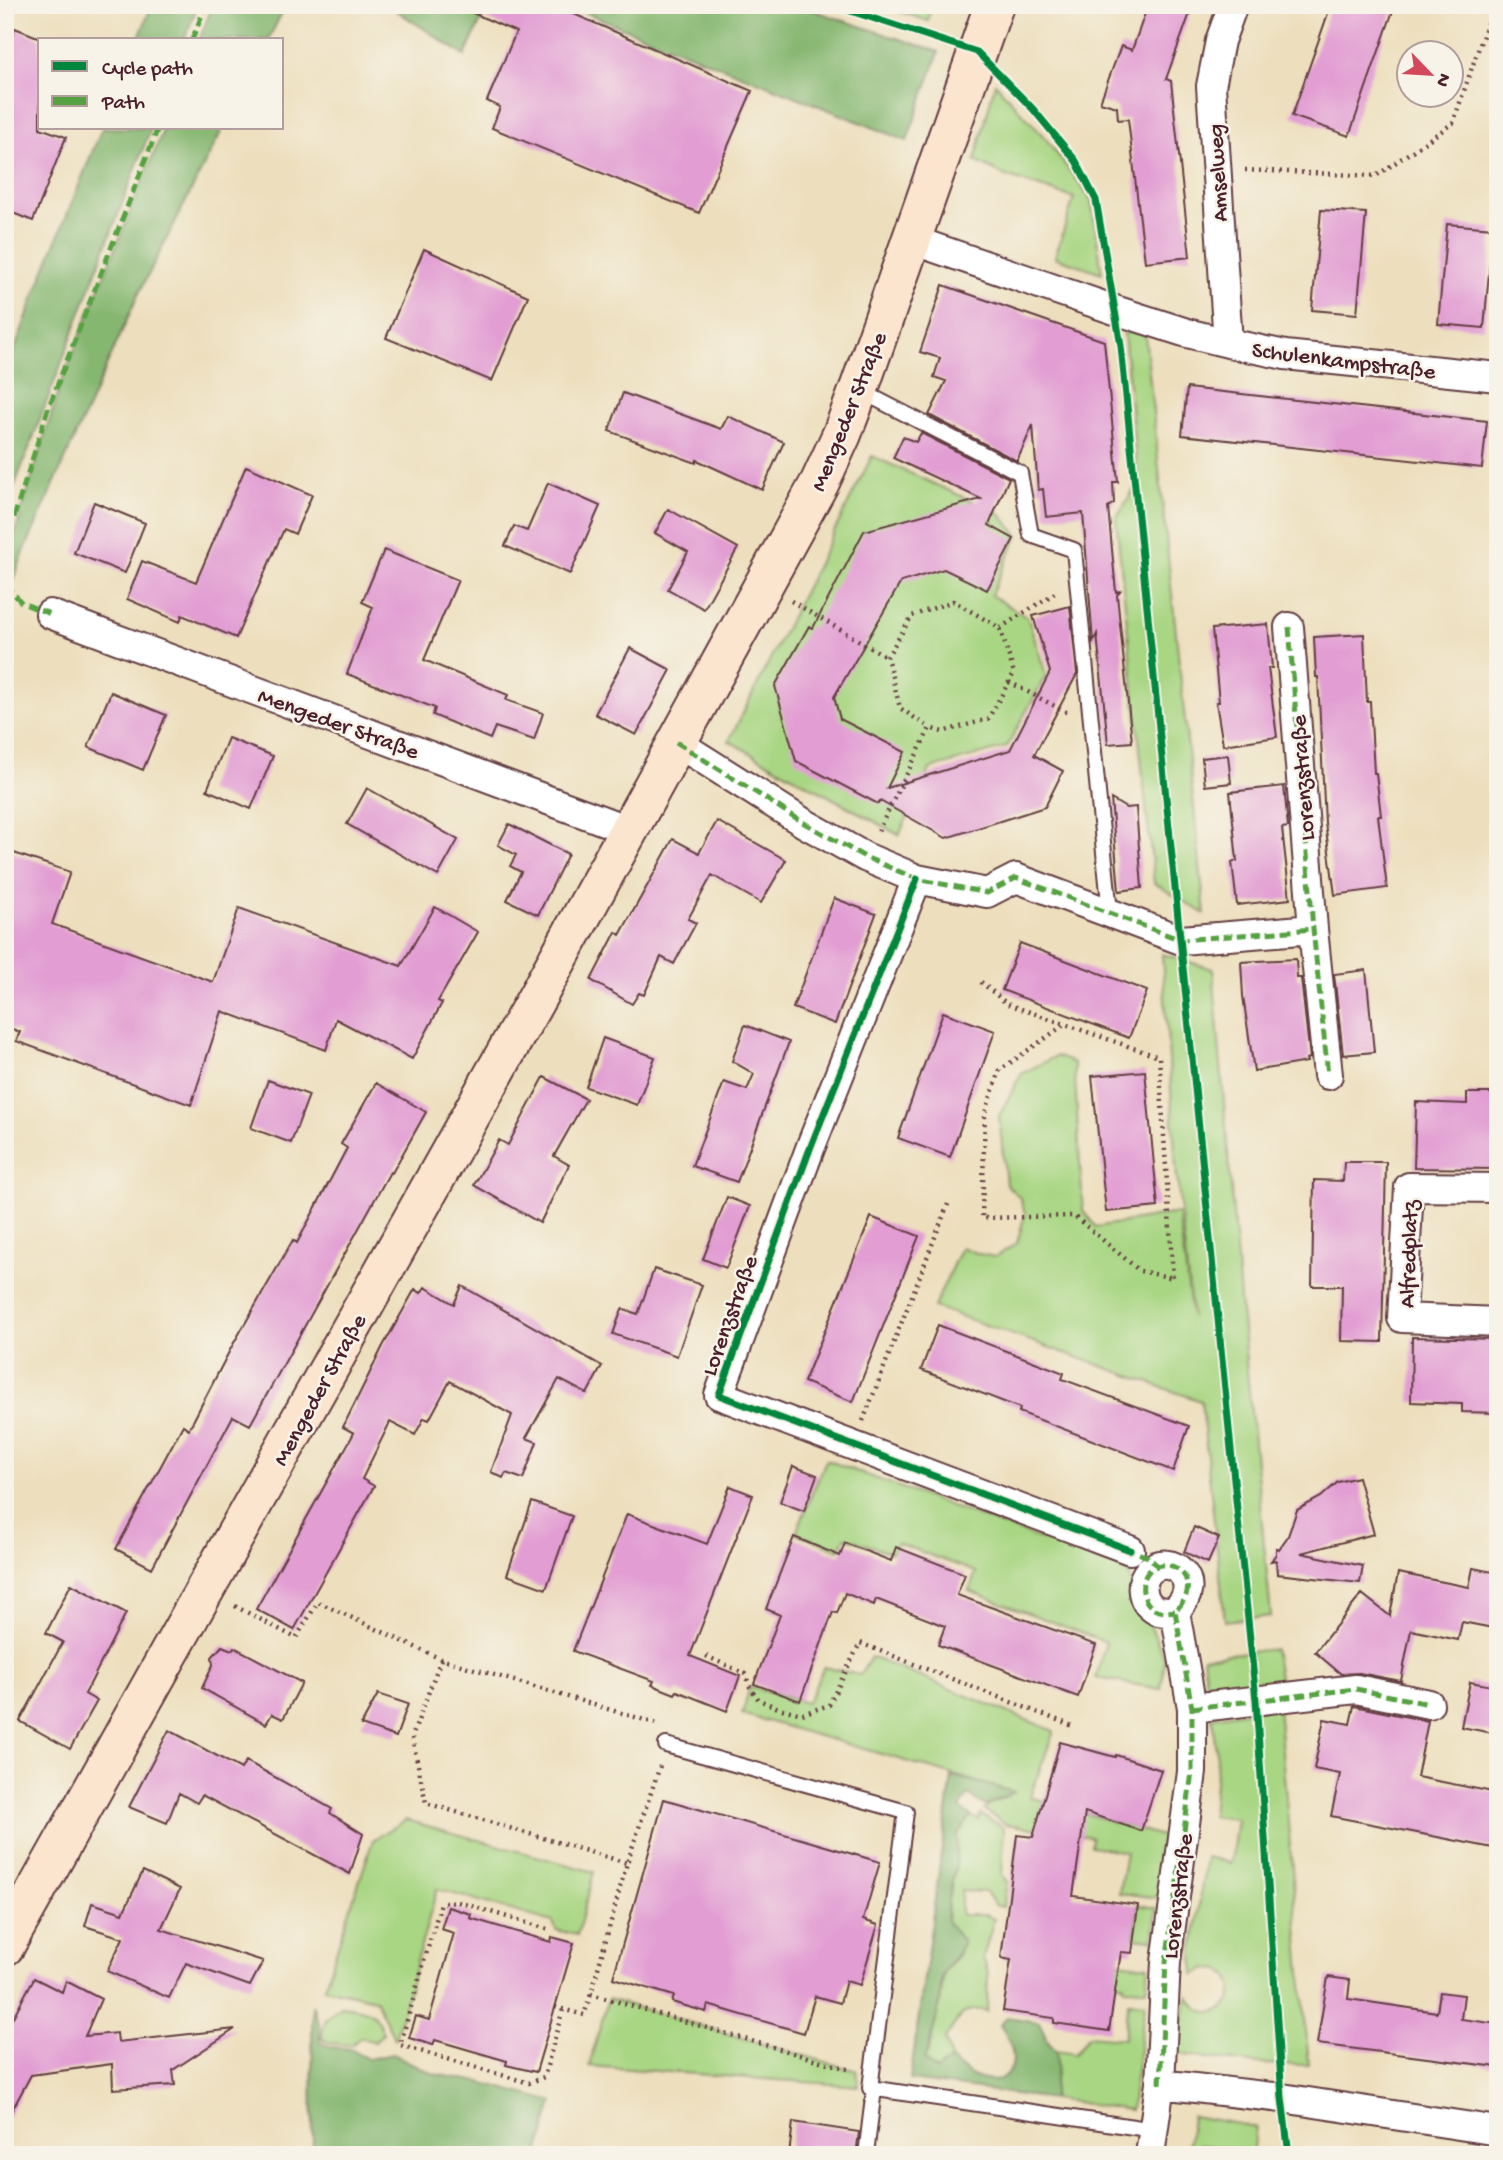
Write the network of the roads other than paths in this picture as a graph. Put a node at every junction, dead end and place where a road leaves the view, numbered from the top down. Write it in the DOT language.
graph roads {
  1 [pos="994,5"];
  2 [pos="1233,5"];
  3 [pos="912,240"];
  4 [pos="1228,343"];
  5 [pos="1498,377"];
  6 [pos="859,390"];
  7 [pos="50,614"];
  8 [pos="1289,628"];
  9 [pos="676,742"];
  10 [pos="628,830"];
  11 [pos="917,879"];
  12 [pos="1110,913"];
  13 [pos="1312,929"];
  14 [pos="1328,1075"];
  15 [pos="1498,1188"];
  16 [pos="1498,1322"];
  17 [pos="1130,1550"];
  18 [pos="1175,1611"];
  19 [pos="1429,1704"];
  20 [pos="1192,1708"];
  21 [pos="666,1745"];
  22 [pos="5,1946"];
  23 [pos="873,2082"];
  24 [pos="1160,2084"];
  25 [pos="1498,2131"];
  26 [pos="1152,2142"];
  27 [pos="866,2155"];
  1 -- 3 [label="main road, Mengeder Straße"];
  2 -- 4 [label="street, Amselweg"];
  3 -- 4 [label="street, Schulenkampstraße"];
  3 -- 6 [label="main road, Mengeder Straße"];
  4 -- 5 [label="street, Schulenkampstraße"];
  6 -- 9 [label="main road, Mengeder Straße"];
  6 -- 12 [label="lane"];
  7 -- 10 [label="street, Mengeder Straße"];
  8 -- 13 [label="street, Lorenzstraße"];
  9 -- 10 [label="main road, Mengeder Straße"];
  9 -- 11 [label="street"];
  10 -- 22 [label="main road, Mengeder Straße"];
  11 -- 12 [label="street"];
  11 -- 17 [label="street, Lorenzstraße"];
  12 -- 13 [label="street"];
  13 -- 14 [label="street, Lorenzstraße"];
  15 -- 16 [label="street, Alfredplatz"];
  18 -- 20 [label="street, Lorenzstraße"];
  19 -- 20 [label="street"];
  20 -- 24 [label="street, Lorenzstraße"];
  21 -- 23 [label="lane"];
  23 -- 26 [label="lane"];
  23 -- 27 [label="lane"];
  24 -- 25 [label="street"];
  24 -- 26 [label="street, Lorenzstraße"];
}
